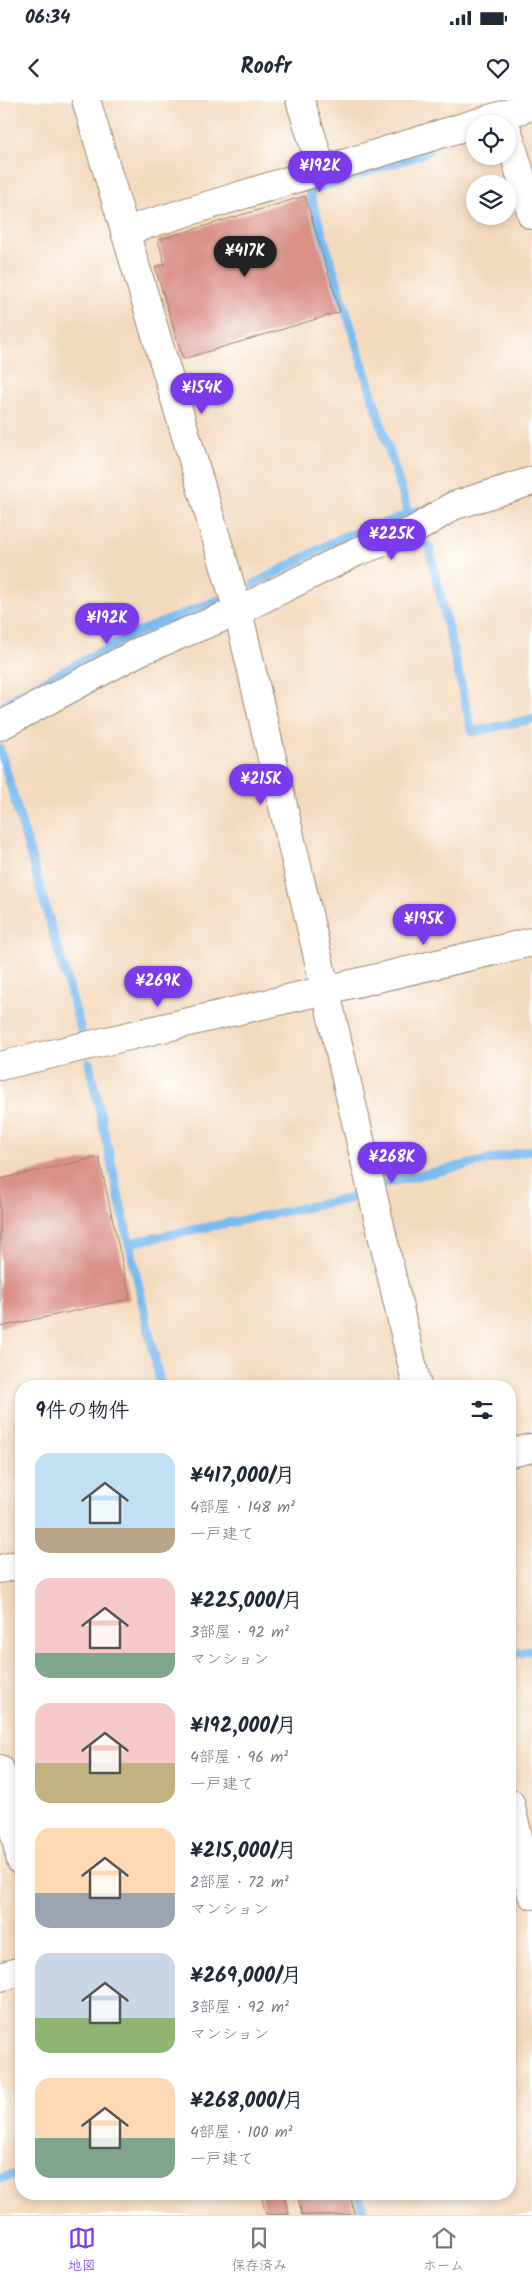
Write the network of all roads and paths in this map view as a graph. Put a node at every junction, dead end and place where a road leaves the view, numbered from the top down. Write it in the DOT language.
graph roads {
  1 [pos="86,100"];
  2 [pos="300,100"];
  3 [pos="532,106"];
  4 [pos="516,117"];
  5 [pos="466,134"];
  6 [pos="516,161"];
  7 [pos="322,170"];
  8 [pos="532,215"];
  9 [pos="125,231"];
  10 [pos="532,481"];
  11 [pos="238,611"];
  12 [pos="0,726"];
  13 [pos="532,942"];
  14 [pos="325,990"];
  15 [pos="0,1066"];
  16 [pos="416,1380"];
  17 [pos="532,1448"];
  18 [pos="516,1452"];
  19 [pos="15,1565"];
  20 [pos="0,1569"];
  21 [pos="0,1769"];
  22 [pos="516,1833"];
  23 [pos="15,1835"];
  24 [pos="521,1857"];
  25 [pos="532,1895"];
  26 [pos="15,1973"];
  27 [pos="0,1977"];
  1 -- 9 [label="street"];
  2 -- 7 [label="street"];
  3 -- 4 [label="street"];
  5 -- 7 [label="street"];
  6 -- 8 [label="street"];
  7 -- 9 [label="street"];
  9 -- 11 [label="street"];
  10 -- 11 [label="street"];
  11 -- 12 [label="street"];
  11 -- 14 [label="street"];
  13 -- 14 [label="street"];
  14 -- 15 [label="street"];
  14 -- 16 [label="street"];
  17 -- 18 [label="street"];
  19 -- 20 [label="street"];
  21 -- 23 [label="street"];
  22 -- 24 [label="street"];
  24 -- 25 [label="street"];
  26 -- 27 [label="street"];
}
